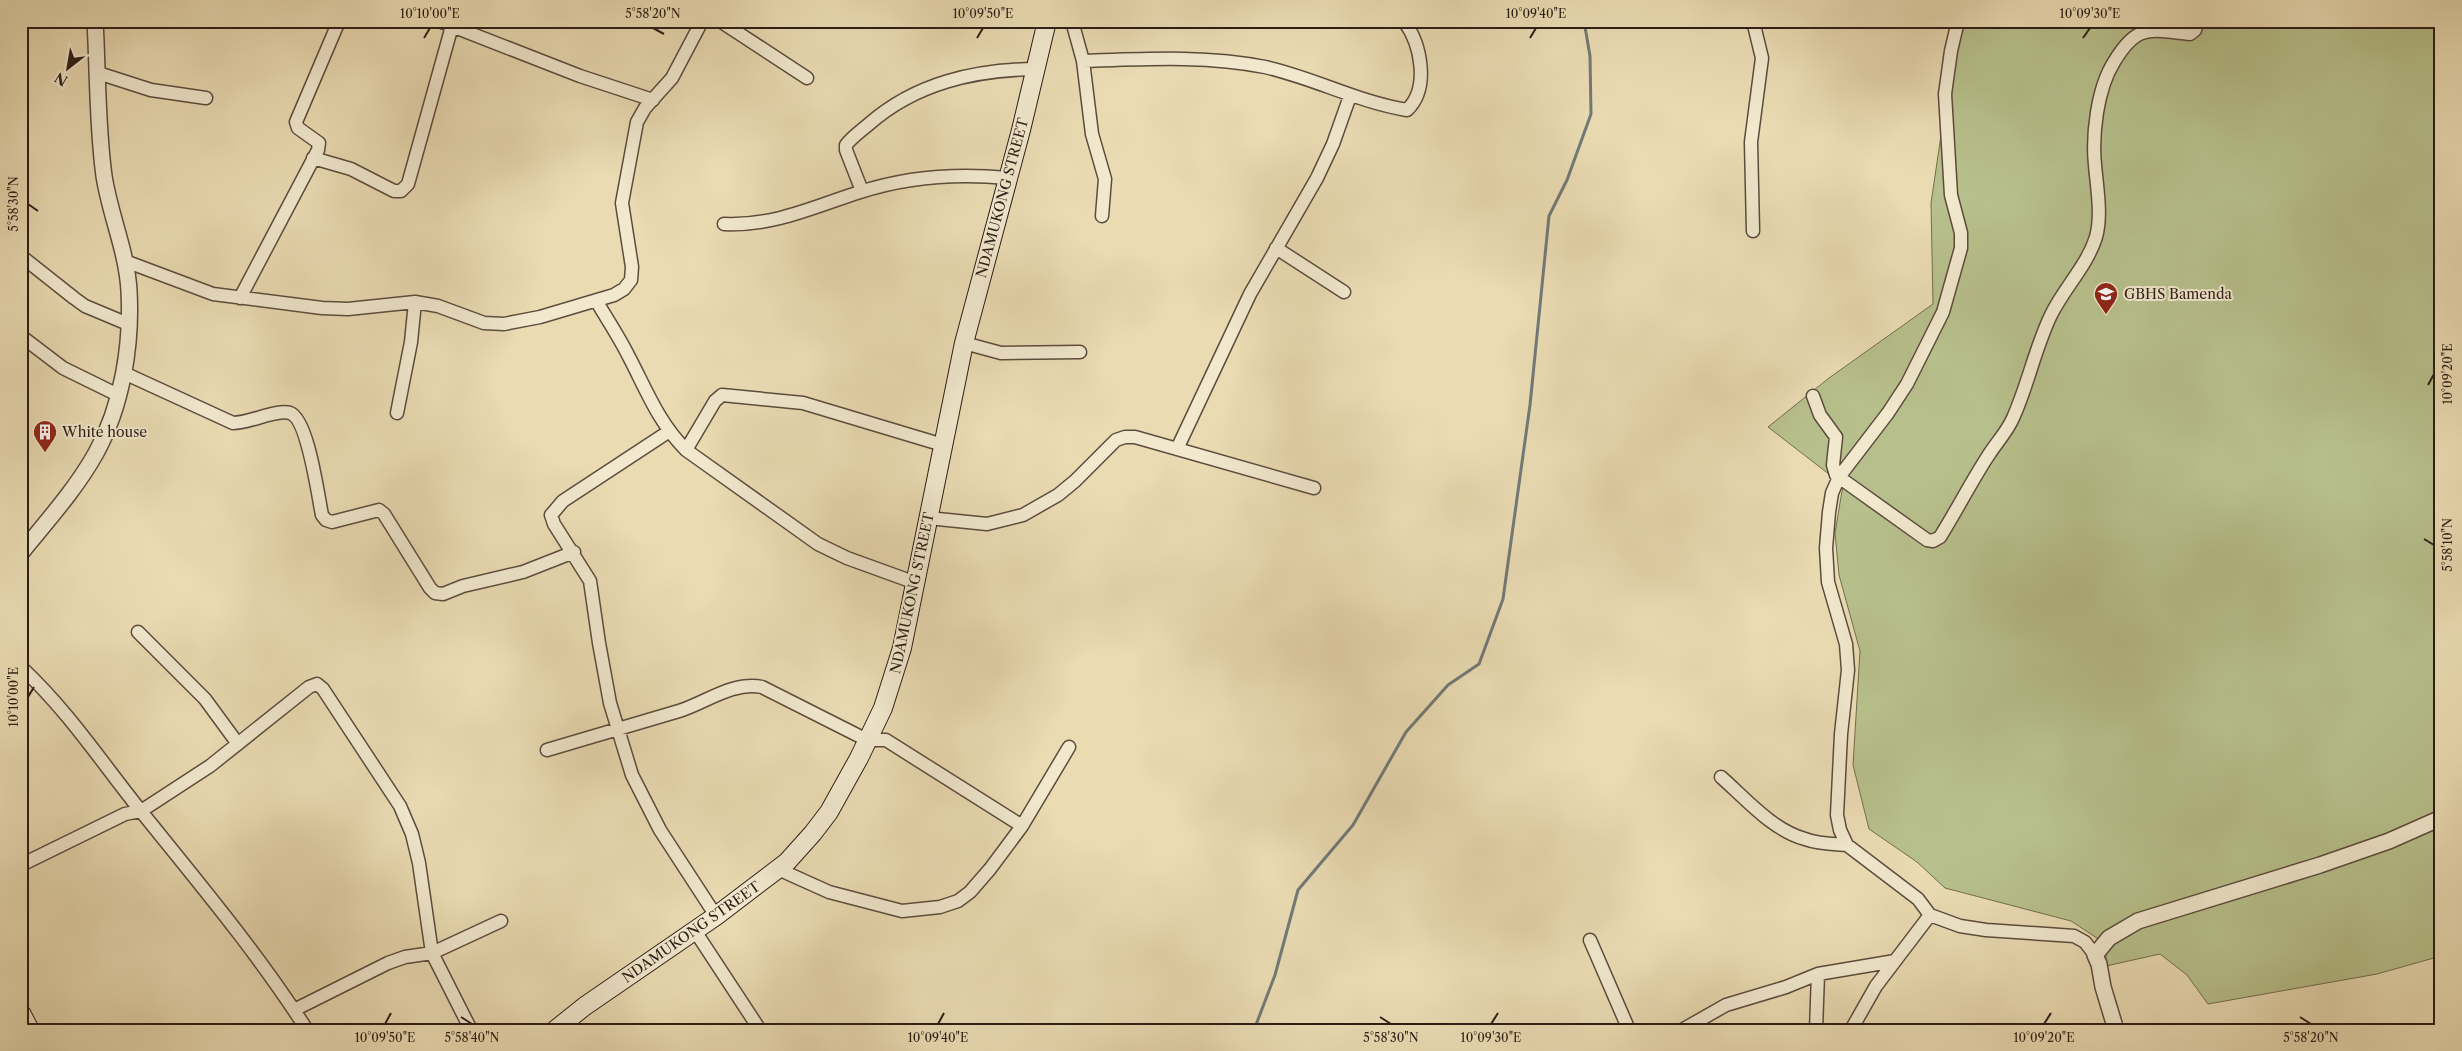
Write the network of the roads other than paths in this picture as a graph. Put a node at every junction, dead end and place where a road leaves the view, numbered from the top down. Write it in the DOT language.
graph roads {
  1 [pos="95,21"];
  2 [pos="338,21"];
  3 [pos="439,21"];
  4 [pos="702,21"];
  5 [pos="720,21"];
  6 [pos="1047,21"];
  7 [pos="1072,21"];
  8 [pos="1404,21"];
  9 [pos="1753,21"];
  10 [pos="1958,21"];
  11 [pos="2197,21"];
  12 [pos="452,26"];
  13 [pos="1083,61"];
  14 [pos="1035,69"];
  15 [pos="98,73"];
  16 [pos="807,78"];
  17 [pos="1350,96"];
  18 [pos="206,98"];
  19 [pos="652,100"];
  20 [pos="313,158"];
  21 [pos="1008,178"];
  22 [pos="862,191"];
  23 [pos="1102,216"];
  24 [pos="724,224"];
  25 [pos="1753,231"];
  26 [pos="1276,248"];
  27 [pos="21,256"];
  28 [pos="125,261"];
  29 [pos="1344,292"];
  30 [pos="240,298"];
  31 [pos="415,302"];
  32 [pos="597,302"];
  33 [pos="128,324"];
  34 [pos="21,336"];
  35 [pos="964,343"];
  36 [pos="1080,352"];
  37 [pos="124,373"];
  38 [pos="118,395"];
  39 [pos="1813,396"];
  40 [pos="397,413"];
  41 [pos="668,432"];
  42 [pos="943,445"];
  43 [pos="1177,449"];
  44 [pos="686,450"];
  45 [pos="1838,477"];
  46 [pos="1314,488"];
  47 [pos="928,518"];
  48 [pos="574,552"];
  49 [pos="21,553"];
  50 [pos="916,583"];
  51 [pos="138,632"];
  52 [pos="21,667"];
  53 [pos="619,728"];
  54 [pos="867,740"];
  55 [pos="238,744"];
  56 [pos="1070,747"];
  57 [pos="547,750"];
  58 [pos="1721,777"];
  59 [pos="141,811"];
  60 [pos="2441,818"];
  61 [pos="1022,826"];
  62 [pos="1847,845"];
  63 [pos="21,866"];
  64 [pos="778,869"];
  65 [pos="1930,915"];
  66 [pos="716,916"];
  67 [pos="501,921"];
  68 [pos="695,931"];
  69 [pos="1590,940"];
  70 [pos="432,953"];
  71 [pos="2095,955"];
  72 [pos="1895,961"];
  73 [pos="1818,974"];
  74 [pos="294,1010"];
  75 [pos="21,1013"];
  76 [pos="30,1030"];
  77 [pos="307,1030"];
  78 [pos="471,1030"];
  79 [pos="555,1030"];
  80 [pos="760,1030"];
  81 [pos="1629,1030"];
  82 [pos="1682,1030"];
  83 [pos="1816,1030"];
  84 [pos="1851,1030"];
  85 [pos="2116,1030"];
  1 -- 15 [label="street"];
  2 -- 20 [label="street"];
  3 -- 12 [label="street"];
  4 -- 19 [label="street"];
  5 -- 16 [label="street"];
  6 -- 14 [label="main road, NDAMUKONG STREET"];
  7 -- 13 [label="street"];
  8 -- 17 [label="street"];
  9 -- 25 [label="street"];
  10 -- 45 [label="street"];
  11 -- 45 [label="street"];
  12 -- 19 [label="street"];
  12 -- 20 [label="street"];
  13 -- 17 [label="street"];
  13 -- 23 [label="street"];
  14 -- 21 [label="main road, NDAMUKONG STREET"];
  14 -- 22 [label="street"];
  15 -- 18 [label="street"];
  15 -- 28 [label="street"];
  17 -- 26 [label="street"];
  19 -- 32 [label="street"];
  20 -- 30 [label="street"];
  21 -- 22 [label="street"];
  21 -- 35 [label="main road, NDAMUKONG STREET"];
  22 -- 24 [label="street"];
  26 -- 29 [label="street"];
  26 -- 43 [label="street"];
  27 -- 33 [label="street"];
  28 -- 30 [label="street"];
  28 -- 33 [label="street"];
  30 -- 31 [label="street"];
  31 -- 32 [label="street"];
  31 -- 40 [label="street"];
  32 -- 41 [label="street"];
  33 -- 37 [label="street"];
  34 -- 38 [label="street"];
  35 -- 36 [label="street"];
  35 -- 42 [label="main road, NDAMUKONG STREET"];
  37 -- 38 [label="street"];
  37 -- 48 [label="street"];
  38 -- 49 [label="street"];
  39 -- 45 [label="street"];
  41 -- 44 [label="street"];
  41 -- 48 [label="street"];
  42 -- 44 [label="street"];
  42 -- 47 [label="main road, NDAMUKONG STREET"];
  43 -- 46 [label="street"];
  43 -- 47 [label="street"];
  44 -- 50 [label="street"];
  45 -- 62 [label="street"];
  47 -- 50 [label="main road, NDAMUKONG STREET"];
  48 -- 53 [label="street"];
  50 -- 54 [label="main road, NDAMUKONG STREET"];
  51 -- 55 [label="street"];
  52 -- 59 [label="street"];
  53 -- 54 [label="street"];
  53 -- 57 [label="street"];
  53 -- 66 [label="street"];
  54 -- 61 [label="street"];
  54 -- 64 [label="main road, NDAMUKONG STREET"];
  55 -- 59 [label="street"];
  55 -- 70 [label="street"];
  56 -- 61 [label="street"];
  58 -- 62 [label="street"];
  59 -- 63 [label="street"];
  59 -- 74 [label="street"];
  60 -- 71 [label="street"];
  61 -- 64 [label="street"];
  62 -- 65 [label="street"];
  64 -- 66 [label="main road, NDAMUKONG STREET"];
  65 -- 71 [label="street"];
  65 -- 72 [label="street"];
  66 -- 68 [label="main road, NDAMUKONG STREET"];
  67 -- 70 [label="street"];
  68 -- 79 [label="main road, NDAMUKONG STREET"];
  68 -- 80 [label="street"];
  69 -- 81 [label="street"];
  70 -- 74 [label="street"];
  70 -- 78 [label="street"];
  71 -- 85 [label="street"];
  72 -- 73 [label="street"];
  72 -- 84 [label="street"];
  73 -- 82 [label="street"];
  73 -- 83 [label="street"];
  74 -- 77 [label="street"];
  75 -- 76 [label="main road"];
}
